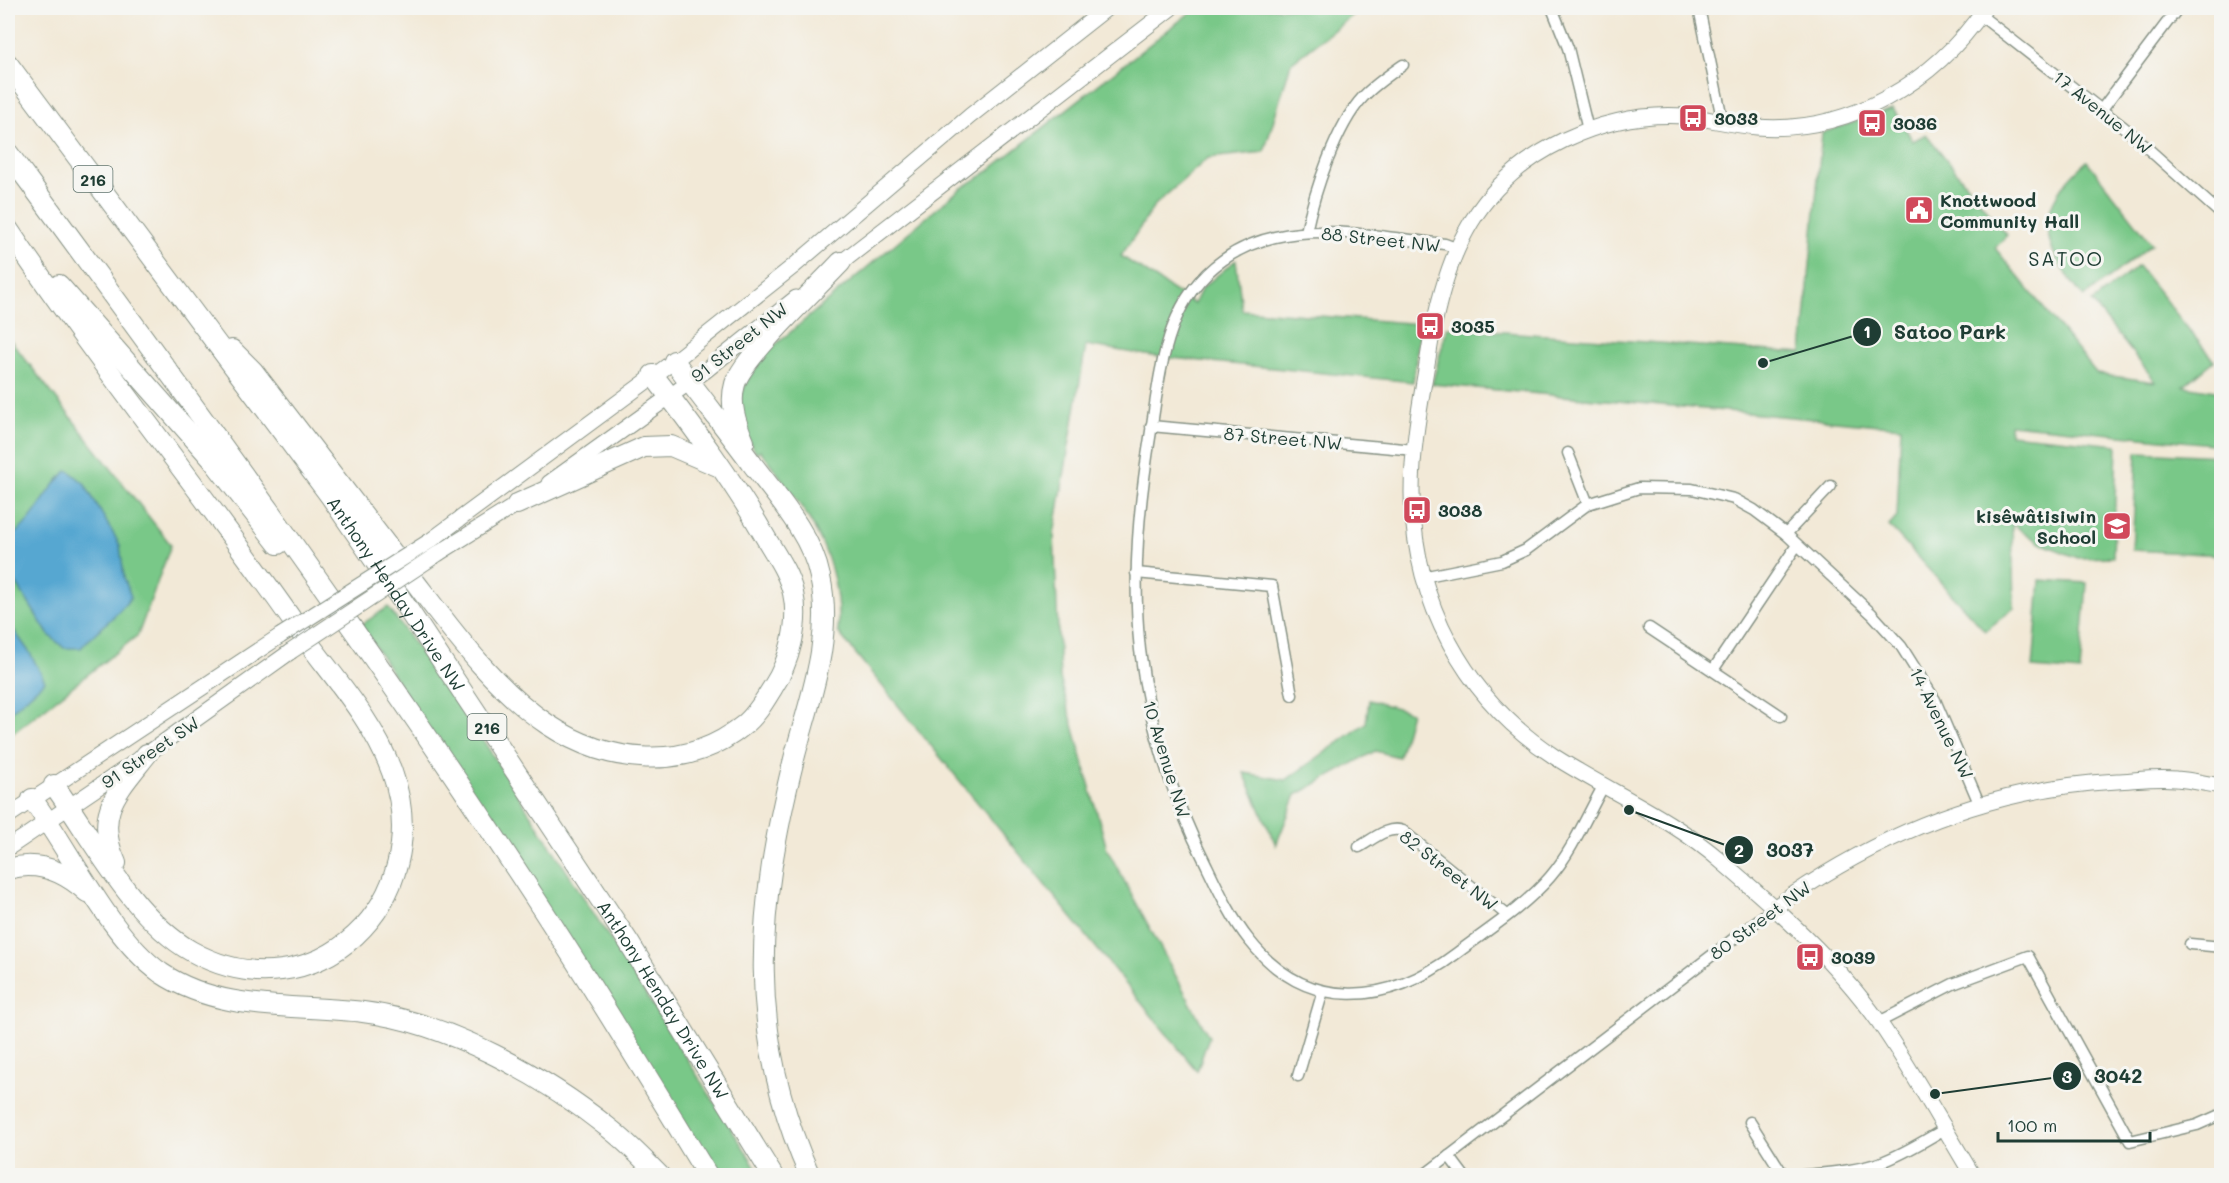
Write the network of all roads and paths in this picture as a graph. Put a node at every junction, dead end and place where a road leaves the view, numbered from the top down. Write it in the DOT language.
graph roads {
  1 [pos="1107,8"];
  2 [pos="1171,8"];
  3 [pos="1552,8"];
  4 [pos="1699,8"];
  5 [pos="2178,8"];
  6 [pos="1982,11"];
  7 [pos="8,64"];
  8 [pos="1403,65"];
  9 [pos="2102,109"];
  10 [pos="1723,123"];
  11 [pos="1588,130"];
  12 [pos="8,153"];
  13 [pos="2222,215"];
  14 [pos="8,228"];
  15 [pos="1306,232"];
  16 [pos="1456,248"];
  17 [pos="841,262"];
  18 [pos="1194,286"];
  19 [pos="178,295"];
  20 [pos="674,361"];
  21 [pos="653,375"];
  22 [pos="689,382"];
  23 [pos="669,397"];
  24 [pos="1151,426"];
  25 [pos="1415,450"];
  26 [pos="1568,453"];
  27 [pos="722,468"];
  28 [pos="765,481"];
  29 [pos="1831,486"];
  30 [pos="517,504"];
  31 [pos="1588,504"];
  32 [pos="1786,534"];
  33 [pos="1797,545"];
  34 [pos="434,547"];
  35 [pos="1136,573"];
  36 [pos="1422,577"];
  37 [pos="1649,628"];
  38 [pos="280,636"];
  39 [pos="366,648"];
  40 [pos="290,652"];
  41 [pos="1713,670"];
  42 [pos="1292,694"];
  43 [pos="1781,716"];
  44 [pos="147,754"];
  45 [pos="54,785"];
  46 [pos="1604,785"];
  47 [pos="2222,786"];
  48 [pos="32,799"];
  49 [pos="1979,803"];
  50 [pos="69,807"];
  51 [pos="8,816"];
  52 [pos="48,821"];
  53 [pos="1359,848"];
  54 [pos="8,849"];
  55 [pos="8,869"];
  56 [pos="130,895"];
  57 [pos="1774,908"];
  58 [pos="1507,915"];
  59 [pos="114,921"];
  60 [pos="2190,944"];
  61 [pos="2222,947"];
  62 [pos="1267,959"];
  63 [pos="1323,991"];
  64 [pos="1879,1022"];
  65 [pos="1298,1076"];
  66 [pos="2222,1114"];
  67 [pos="1749,1122"];
  68 [pos="1945,1129"];
  69 [pos="1449,1156"];
  70 [pos="660,1176"];
  71 [pos="708,1176"];
  72 [pos="773,1176"];
  73 [pos="810,1176"];
  74 [pos="1423,1176"];
  75 [pos="1464,1176"];
  76 [pos="1784,1176"];
  77 [pos="1794,1176"];
  78 [pos="1973,1176"];
  1 -- 20 [label="main road, 91 Street NW"];
  2 -- 17 [label="main road, 91 Street NW"];
  3 -- 11 [label="street"];
  4 -- 10 [label="street"];
  5 -- 9 [label="street"];
  6 -- 9 [label="street, 17 Avenue NW"];
  6 -- 10 [label="main road"];
  7 -- 19 [label="highway, Anthony Henday Drive NW / 216"];
  8 -- 15 [label="street, 88 Street NW"];
  9 -- 13 [label="street, 17 Avenue NW"];
  10 -- 11 [label="main road"];
  11 -- 16 [label="main road"];
  12 -- 39 [label="highway"];
  14 -- 39 [label="highway"];
  14 -- 56 [label="highway"];
  15 -- 16 [label="street, 88 Street NW"];
  15 -- 18 [label="street, 88 Street NW"];
  16 -- 25 [label="main road"];
  17 -- 22 [label="main road, 91 Street NW"];
  17 -- 28 [label="highway"];
  18 -- 24 [label="street, 10 Avenue NW"];
  19 -- 27 [label="highway"];
  19 -- 72 [label="highway, Anthony Henday Drive NW / 216"];
  20 -- 21 [label="main road, 91 Street NW"];
  20 -- 22 [label="highway"];
  21 -- 23 [label="highway"];
  21 -- 34 [label="main road, 91 Street NW"];
  22 -- 23 [label="main road, 91 Street NW"];
  22 -- 28 [label="highway"];
  23 -- 27 [label="highway"];
  23 -- 30 [label="main road, 91 Street NW"];
  24 -- 25 [label="street, 87 Street NW"];
  24 -- 35 [label="street, 10 Avenue NW"];
  25 -- 36 [label="main road"];
  26 -- 31 [label="street"];
  27 -- 30 [label="highway"];
  28 -- 73 [label="highway"];
  29 -- 32 [label="street"];
  30 -- 34 [label="main road, 91 Street NW"];
  31 -- 32 [label="street, 14 Avenue NW"];
  31 -- 36 [label="street, 14 Avenue NW"];
  32 -- 33 [label="street, 14 Avenue NW"];
  33 -- 41 [label="street"];
  33 -- 49 [label="street, 14 Avenue NW"];
  34 -- 38 [label="main road, 91 Street NW, bridge"];
  34 -- 40 [label="main road, 91 Street NW, bridge"];
  35 -- 42 [label="street"];
  35 -- 62 [label="street, 10 Avenue NW"];
  36 -- 46 [label="main road"];
  37 -- 41 [label="street"];
  38 -- 45 [label="main road, 91 Street SW"];
  39 -- 71 [label="highway"];
  40 -- 44 [label="main road, 91 Street SW"];
  41 -- 43 [label="street"];
  44 -- 50 [label="main road, 91 Street SW"];
  44 -- 56 [label="highway"];
  45 -- 48 [label="main road, 91 Street SW"];
  45 -- 50 [label="highway"];
  46 -- 57 [label="main road"];
  46 -- 58 [label="street, 82 Street NW"];
  47 -- 49 [label="main road, 80 Street NW"];
  48 -- 51 [label="main road, 91 Street SW"];
  48 -- 52 [label="highway"];
  49 -- 57 [label="main road, 80 Street NW"];
  50 -- 52 [label="main road, 91 Street SW"];
  50 -- 56 [label="highway"];
  52 -- 54 [label="main road, 91 Street SW"];
  52 -- 59 [label="highway"];
  53 -- 58 [label="street, 82 Street NW"];
  55 -- 59 [label="highway"];
  57 -- 64 [label="main road"];
  57 -- 69 [label="street, 80 Street NW"];
  58 -- 63 [label="street, 82 Street NW"];
  59 -- 70 [label="highway"];
  60 -- 61 [label="street"];
  62 -- 63 [label="street, 82 Street NW"];
  63 -- 65 [label="street"];
  64 -- 66 [label="street"];
  64 -- 68 [label="main road"];
  67 -- 76 [label="street"];
  68 -- 77 [label="street"];
  68 -- 78 [label="main road"];
  69 -- 74 [label="street, 80 Street NW"];
  69 -- 75 [label="street"];
}
